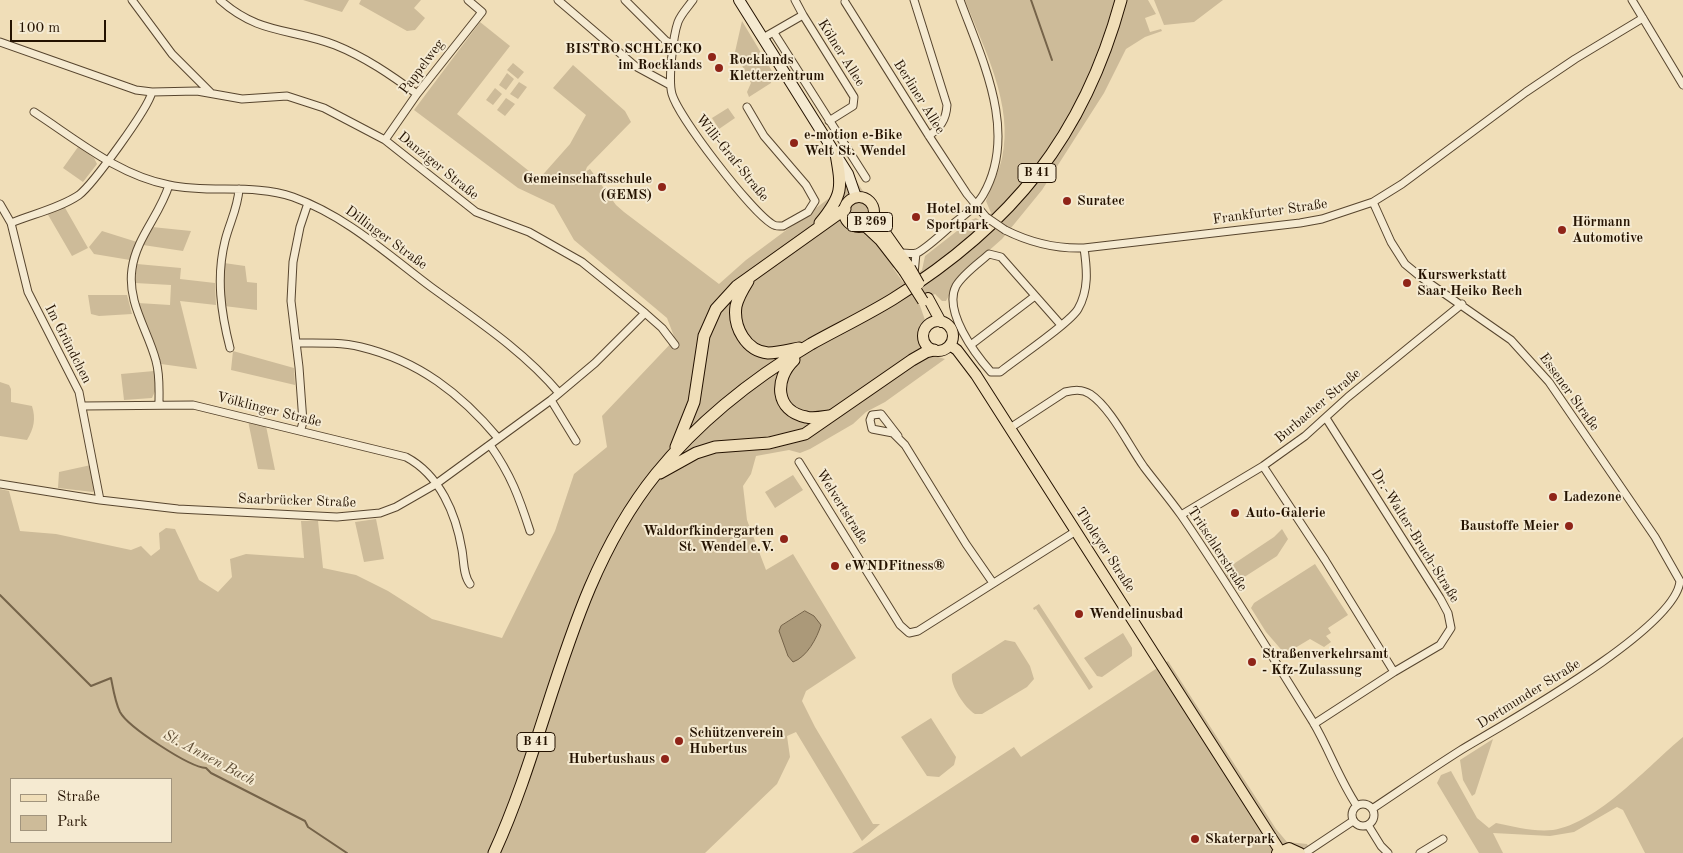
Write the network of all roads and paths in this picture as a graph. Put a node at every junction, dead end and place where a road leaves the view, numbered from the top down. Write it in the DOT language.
graph roads {
  1 [pos="132,0"];
  2 [pos="220,0"];
  3 [pos="468,0"];
  4 [pos="558,0"];
  5 [pos="625,0"];
  6 [pos="694,0"];
  7 [pos="740,0"];
  8 [pos="795,0"];
  9 [pos="914,0"];
  10 [pos="960,0"];
  11 [pos="1121,0"];
  12 [pos="1632,0"];
  13 [pos="845,2"];
  14 [pos="803,15"];
  15 [pos="1643,18"];
  16 [pos="774,33"];
  17 [pos="763,38"];
  18 [pos="0,42"];
  19 [pos="674,45"];
  20 [pos="192,75"];
  21 [pos="670,85"];
  22 [pos="1683,85"];
  23 [pos="184,90"];
  24 [pos="152,92"];
  25 [pos="212,93"];
  26 [pos="417,94"];
  27 [pos="747,107"];
  28 [pos="34,112"];
  29 [pos="829,121"];
  30 [pos="929,136"];
  31 [pos="385,140"];
  32 [pos="836,154"];
  33 [pos="107,160"];
  34 [pos="866,178"];
  35 [pos="169,185"];
  36 [pos="239,189"];
  37 [pos="856,197"];
  38 [pos="1373,202"];
  39 [pos="308,203"];
  40 [pos="0,204"];
  41 [pos="975,205"];
  42 [pos="846,215"];
  43 [pos="874,217"];
  44 [pos="11,223"];
  45 [pos="865,226"];
  46 [pos="812,232"];
  47 [pos="1084,248"];
  48 [pos="902,253"];
  49 [pos="916,253"];
  50 [pos="909,271"];
  51 [pos="750,278"];
  52 [pos="1035,296"];
  53 [pos="925,299"];
  54 [pos="1462,304"];
  55 [pos="645,313"];
  56 [pos="941,322"];
  57 [pos="1061,325"];
  58 [pos="928,326"];
  59 [pos="924,341"];
  60 [pos="296,343"];
  61 [pos="972,344"];
  62 [pos="675,345"];
  63 [pos="810,345"];
  64 [pos="950,345"];
  65 [pos="230,348"];
  66 [pos="934,350"];
  67 [pos="912,360"];
  68 [pos="559,393"];
  69 [pos="551,400"];
  70 [pos="159,403"];
  71 [pos="83,406"];
  72 [pos="831,416"];
  73 [pos="1326,418"];
  74 [pos="1010,428"];
  75 [pos="301,429"];
  76 [pos="898,436"];
  77 [pos="498,438"];
  78 [pos="576,440"];
  79 [pos="490,445"];
  80 [pos="674,453"];
  81 [pos="799,462"];
  82 [pos="1263,466"];
  83 [pos="654,476"];
  84 [pos="0,484"];
  85 [pos="436,484"];
  86 [pos="100,500"];
  87 [pos="1181,515"];
  88 [pos="1076,530"];
  89 [pos="530,531"];
  90 [pos="1680,581"];
  91 [pos="993,583"];
  92 [pos="470,584"];
  93 [pos="1394,672"];
  94 [pos="1314,724"];
  95 [pos="1357,806"];
  96 [pos="1372,808"];
  97 [pos="1353,821"];
  98 [pos="1368,826"];
  99 [pos="1443,839"];
  100 [pos="1279,852"];
  101 [pos="494,853"];
  102 [pos="1300,853"];
  103 [pos="1305,853"];
  104 [pos="1388,853"];
  105 [pos="1420,853"];
  1 -- 20 [label="street"];
  2 -- 26 [label="street"];
  3 -- 26 [label="street, Pappelweg"];
  4 -- 21 [label="street"];
  5 -- 19 [label="street"];
  6 -- 19 [label="street, Willi-Graf-Straße"];
  7 -- 17 [label="main road"];
  8 -- 14 [label="street, Kölner Allee"];
  9 -- 30 [label="street"];
  10 -- 41 [label="street"];
  11 -- 63 [label="highway, B 41"];
  12 -- 15 [label="street"];
  13 -- 30 [label="street, Berliner Allee"];
  14 -- 16 [label="street, Kölner Allee"];
  14 -- 29 [label="street, Kölner Allee"];
  15 -- 22 [label="street"];
  15 -- 38 [label="street, Frankfurter Straße"];
  16 -- 17 [label="street, Kölner Allee"];
  16 -- 29 [label="street"];
  17 -- 32 [label="main road"];
  18 -- 24 [label="street, Danziger Straße"];
  19 -- 21 [label="street, Willi-Graf-Straße"];
  20 -- 23 [label="street"];
  20 -- 25 [label="street"];
  21 -- 27 [label="street, Willi-Graf-Straße"];
  23 -- 24 [label="street, Danziger Straße"];
  23 -- 25 [label="street, Danziger Straße"];
  24 -- 33 [label="street"];
  25 -- 31 [label="street, Danziger Straße"];
  26 -- 31 [label="street, Pappelweg"];
  28 -- 33 [label="street, Dillinger Straße"];
  29 -- 34 [label="street"];
  30 -- 41 [label="street, Berliner Allee"];
  31 -- 55 [label="street, Danziger Straße"];
  32 -- 37 [label="main road"];
  32 -- 46 [label="highway"];
  33 -- 35 [label="street, Dillinger Straße"];
  33 -- 44 [label="street"];
  35 -- 36 [label="street, Dillinger Straße"];
  35 -- 70 [label="street"];
  36 -- 39 [label="street, Dillinger Straße"];
  36 -- 65 [label="street"];
  37 -- 42 [label="main road, B 269"];
  37 -- 43 [label="main road, B 269"];
  38 -- 47 [label="street, Frankfurter Straße"];
  38 -- 54 [label="street, Essener Straße"];
  39 -- 60 [label="street"];
  39 -- 68 [label="street, Dillinger Straße"];
  40 -- 44 [label="street, Im Gründchen"];
  41 -- 47 [label="street, Frankfurter Straße, bridge"];
  41 -- 49 [label="street"];
  42 -- 45 [label="main road, B 269"];
  42 -- 46 [label="highway"];
  43 -- 45 [label="main road, B 269"];
  43 -- 48 [label="main road, B 269"];
  44 -- 71 [label="street, Im Gründchen"];
  45 -- 50 [label="main road, B 269"];
  46 -- 51 [label="highway"];
  47 -- 57 [label="street"];
  48 -- 49 [label="street"];
  48 -- 50 [label="main road, B 269"];
  49 -- 50 [label="street"];
  50 -- 53 [label="main road, B 269, bridge"];
  51 -- 63 [label="highway"];
  51 -- 80 [label="highway"];
  52 -- 57 [label="street"];
  52 -- 61 [label="street"];
  52 -- 61 [label="street"];
  53 -- 56 [label="main road, B 269"];
  53 -- 58 [label="main road, B 269"];
  54 -- 73 [label="street, Burbacher Straße"];
  54 -- 90 [label="street, Essener Straße"];
  55 -- 62 [label="street, Danziger Straße"];
  55 -- 68 [label="street, Saarbrücker Straße"];
  56 -- 58 [label="main road"];
  56 -- 64 [label="main road, B 269"];
  57 -- 61 [label="street"];
  58 -- 59 [label="main road, B 269"];
  59 -- 66 [label="main road"];
  59 -- 67 [label="highway"];
  60 -- 75 [label="street"];
  60 -- 77 [label="street"];
  63 -- 72 [label="highway"];
  63 -- 80 [label="highway, B 41"];
  64 -- 66 [label="main road"];
  64 -- 74 [label="main road, Tholeyer Straße / B 269"];
  66 -- 67 [label="highway"];
  67 -- 72 [label="highway"];
  68 -- 69 [label="street, Saarbrücker Straße"];
  69 -- 77 [label="street, Saarbrücker Straße"];
  69 -- 78 [label="street"];
  70 -- 71 [label="street, Völklinger Straße"];
  70 -- 75 [label="street, Völklinger Straße"];
  71 -- 86 [label="street, Im Gründchen"];
  72 -- 83 [label="highway"];
  73 -- 82 [label="street, Burbacher Straße"];
  73 -- 93 [label="street, Dr.-Walter-Bruch-Straße"];
  74 -- 87 [label="street, Tritschlerstraße"];
  74 -- 88 [label="main road, Tholeyer Straße / B 269"];
  75 -- 85 [label="street, Völklinger Straße"];
  76 -- 91 [label="street"];
  77 -- 79 [label="street, Saarbrücker Straße"];
  79 -- 85 [label="street, Saarbrücker Straße"];
  79 -- 89 [label="street"];
  80 -- 83 [label="highway, B 41"];
  81 -- 91 [label="street, Welvertstraße"];
  82 -- 87 [label="street, Burbacher Straße"];
  82 -- 93 [label="street"];
  83 -- 101 [label="highway, B 41"];
  84 -- 86 [label="street, Saarbrücker Straße"];
  85 -- 86 [label="street, Saarbrücker Straße"];
  85 -- 92 [label="street, Völklinger Straße"];
  87 -- 94 [label="street, Tritschlerstraße"];
  88 -- 91 [label="street, Welvertstraße"];
  88 -- 100 [label="main road, Tholeyer Straße / B 269"];
  90 -- 96 [label="street, Dortmunder Straße"];
  93 -- 94 [label="street, Dr.-Walter-Bruch-Straße"];
  94 -- 95 [label="street, Tritschlerstraße"];
  95 -- 96 [label="street"];
  95 -- 97 [label="street"];
  96 -- 98 [label="street"];
  97 -- 98 [label="street"];
  97 -- 103 [label="street"];
  98 -- 104 [label="street"];
  99 -- 105 [label="street"];
  100 -- 102 [label="main road, B 269"];
}
